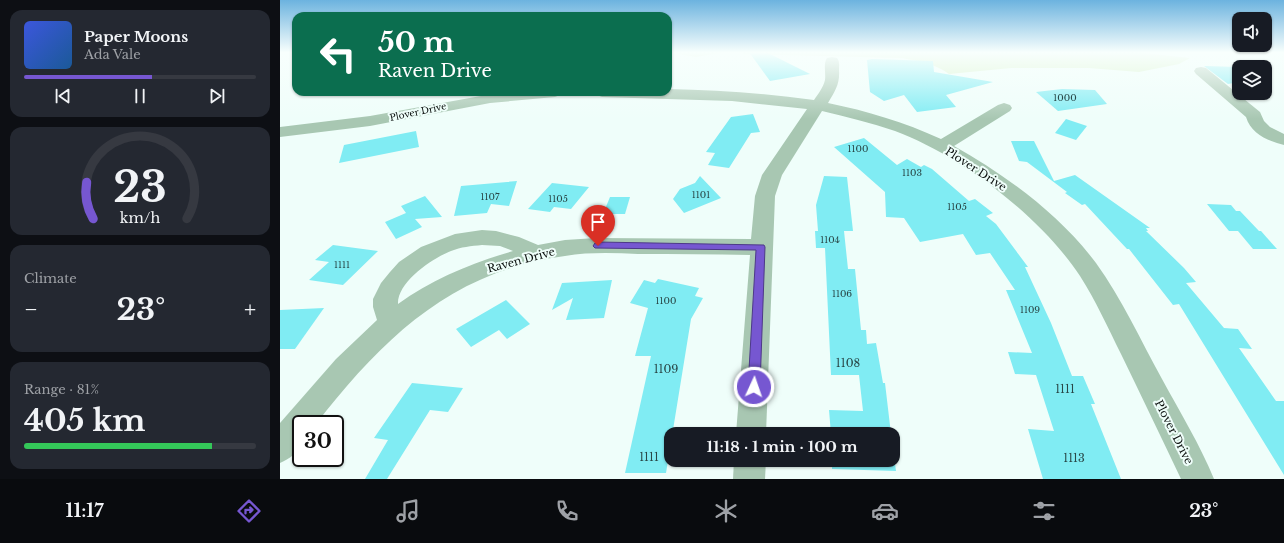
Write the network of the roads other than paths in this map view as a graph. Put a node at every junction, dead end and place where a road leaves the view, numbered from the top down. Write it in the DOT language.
graph roads {
  1 [pos="832,74"];
  2 [pos="1205,74"];
  3 [pos="672,94"];
  4 [pos="520,96"];
  5 [pos="819,105"];
  6 [pos="1004,108"];
  7 [pos="280,132"];
  8 [pos="1284,140"];
  9 [pos="941,146"];
  10 [pos="761,247"];
  11 [pos="535,253"];
  12 [pos="391,323"];
  13 [pos="751,427"];
  14 [pos="280,448"];
  15 [pos="750,467"];
  16 [pos="749,479"];
  17 [pos="1198,479"];
  1 -- 5 [label="street"];
  2 -- 8 [label="street"];
  3 -- 5 [label="street, Plover Drive"];
  4 -- 7 [label="street, Plover Drive"];
  5 -- 9 [label="street, Plover Drive"];
  5 -- 10 [label="street"];
  6 -- 9 [label="street"];
  9 -- 17 [label="street, Plover Drive"];
  10 -- 11 [label="street, Raven Drive"];
  10 -- 13 [label="street"];
  11 -- 12 [label="street, Raven Drive"];
  11 -- 12 [label="street"];
  12 -- 14 [label="street, Raven Drive"];
  15 -- 16 [label="street"];
}
